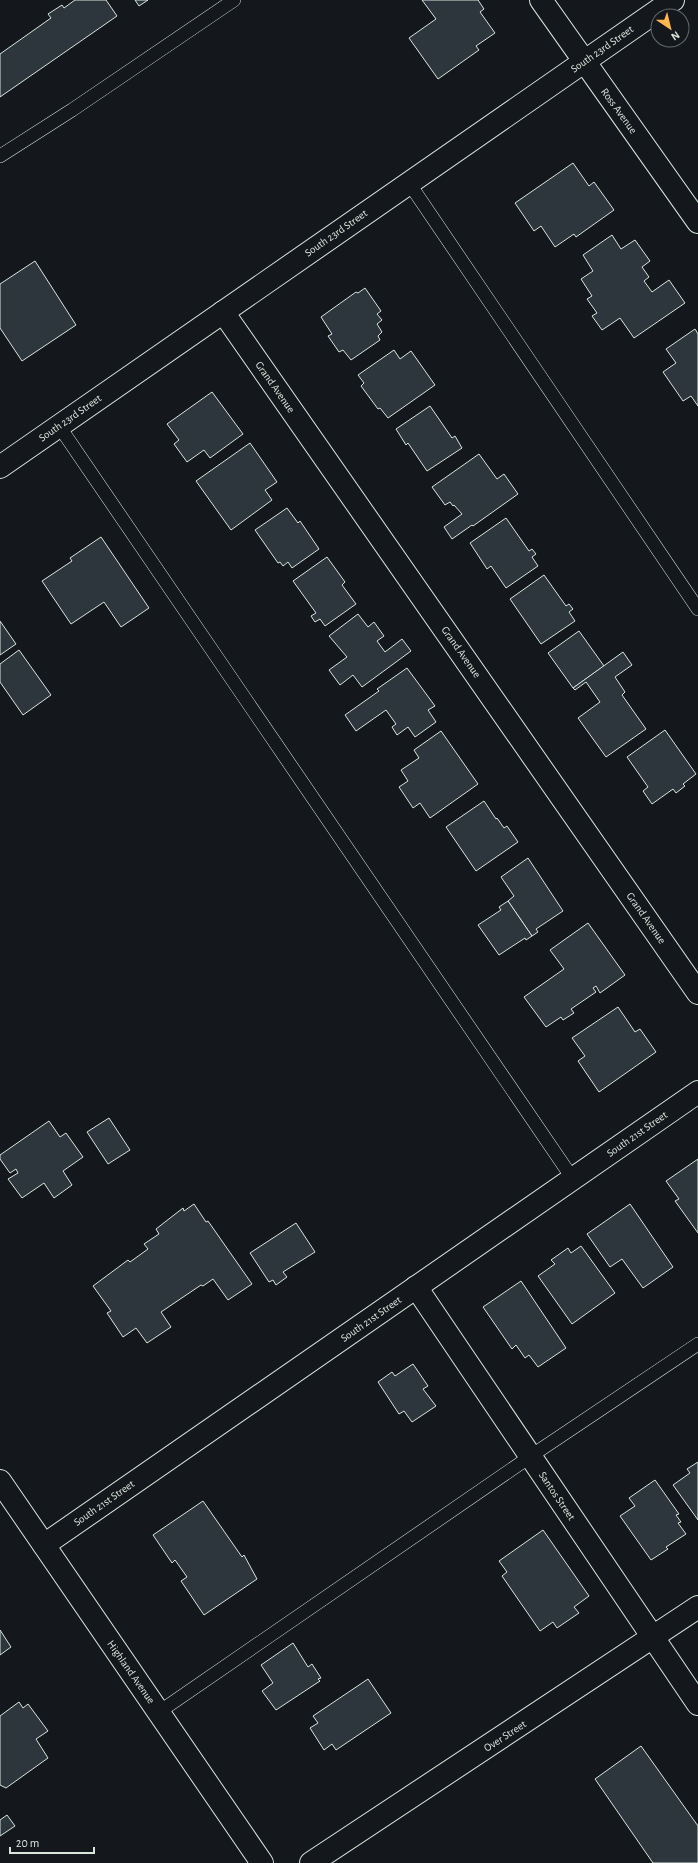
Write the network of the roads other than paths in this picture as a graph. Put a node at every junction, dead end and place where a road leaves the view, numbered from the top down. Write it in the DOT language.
graph roads {
  1 [pos="234,0"];
  2 [pos="541,0"];
  3 [pos="673,0"];
  4 [pos="584,62"];
  5 [pos="0,156"];
  6 [pos="409,183"];
  7 [pos="698,222"];
  8 [pos="223,312"];
  9 [pos="59,426"];
  10 [pos="0,467"];
  11 [pos="698,609"];
  12 [pos="698,993"];
  13 [pos="698,1092"];
  14 [pos="573,1179"];
  15 [pos="416,1287"];
  16 [pos="698,1344"];
  17 [pos="531,1456"];
  18 [pos="0,1482"];
  19 [pos="44,1545"];
  20 [pos="698,1607"];
  21 [pos="654,1638"];
  22 [pos="698,1704"];
  23 [pos="159,1712"];
  24 [pos="262,1863"];
  25 [pos="311,1863"];
  1 -- 5 [label="lane"];
  2 -- 4 [label="street, Ross Avenue"];
  3 -- 4 [label="street, South 23rd Street"];
  4 -- 6 [label="street, South 23rd Street"];
  4 -- 7 [label="street, Ross Avenue"];
  6 -- 8 [label="street, South 23rd Street"];
  6 -- 11 [label="lane"];
  8 -- 9 [label="street, South 23rd Street"];
  8 -- 12 [label="street, Grand Avenue"];
  9 -- 10 [label="street, South 23rd Street"];
  9 -- 14 [label="lane"];
  13 -- 14 [label="street, South 21st Street"];
  14 -- 15 [label="street, South 21st Street"];
  15 -- 17 [label="street, Santos Street"];
  15 -- 19 [label="street, South 21st Street"];
  16 -- 17 [label="lane"];
  17 -- 21 [label="street, Santos Street"];
  17 -- 23 [label="lane"];
  18 -- 19 [label="street, Highland Avenue"];
  19 -- 23 [label="street, Highland Avenue"];
  20 -- 21 [label="street, Over Street"];
  21 -- 22 [label="street, Santos Street"];
  21 -- 25 [label="street, Over Street"];
  23 -- 24 [label="street, Highland Avenue"];
}
